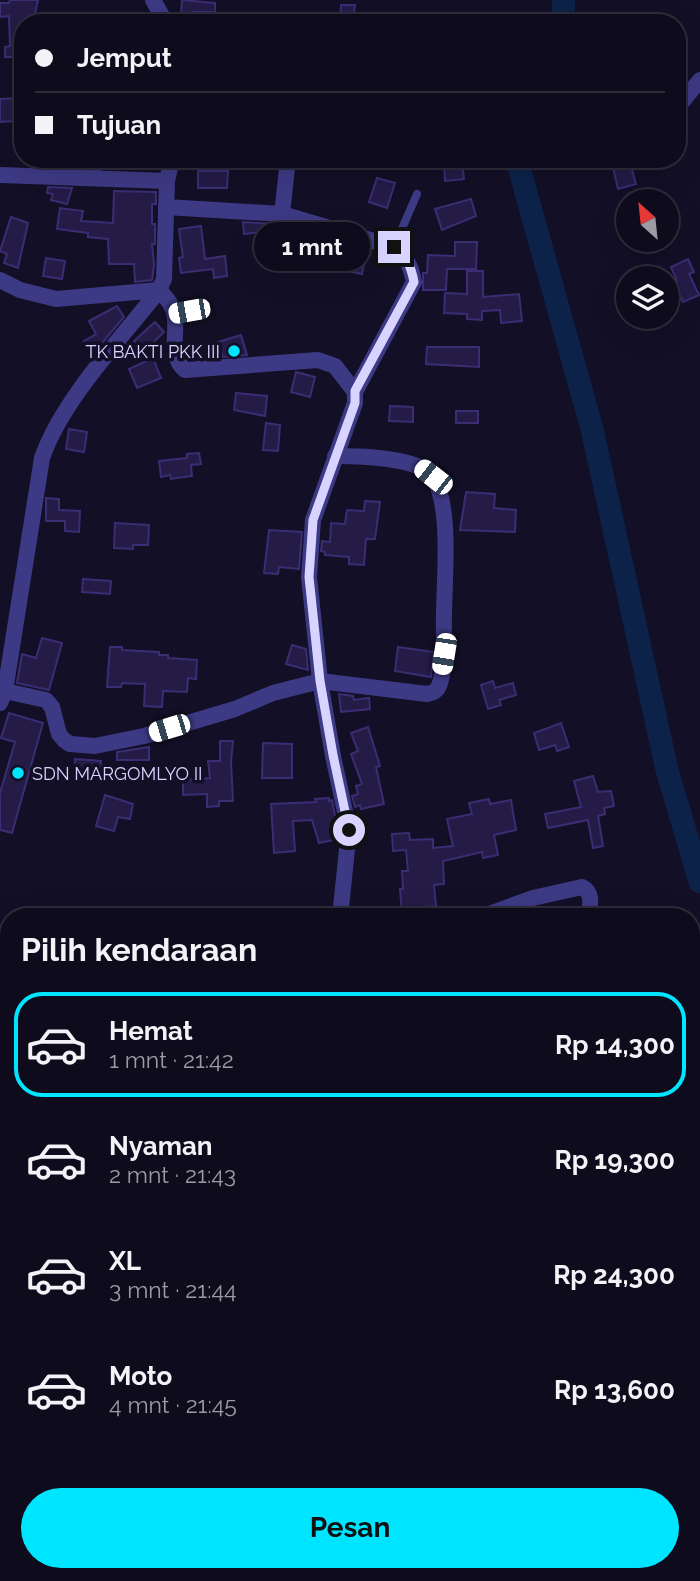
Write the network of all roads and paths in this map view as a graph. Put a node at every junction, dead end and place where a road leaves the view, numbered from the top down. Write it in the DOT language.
graph roads {
  1 [pos="700,80"];
  2 [pos="686,97"];
  3 [pos="97,168"];
  4 [pos="170,168"];
  5 [pos="287,168"];
  6 [pos="0,175"];
  7 [pos="96,178"];
  8 [pos="167,181"];
  9 [pos="417,194"];
  10 [pos="166,207"];
  11 [pos="282,214"];
  12 [pos="394,247"];
  13 [pos="0,280"];
  14 [pos="159,290"];
  15 [pos="204,308"];
  16 [pos="174,313"];
  17 [pos="355,391"];
  18 [pos="335,456"];
  19 [pos="320,681"];
  20 [pos="2,697"];
  21 [pos="341,908"];
  22 [pos="506,908"];
  23 [pos="590,908"];
  1 -- 2 [label="street"];
  3 -- 7 [label="lane"];
  4 -- 8 [label="street"];
  5 -- 11 [label="street"];
  6 -- 7 [label="street"];
  7 -- 8 [label="street"];
  8 -- 10 [label="street"];
  9 -- 12 [label="lane"];
  10 -- 11 [label="street"];
  10 -- 14 [label="street"];
  11 -- 12 [label="street"];
  12 -- 17 [label="street"];
  13 -- 14 [label="street"];
  14 -- 16 [label="street"];
  14 -- 20 [label="street"];
  15 -- 16 [label="lane"];
  16 -- 17 [label="street"];
  17 -- 18 [label="street"];
  18 -- 19 [label="street"];
  18 -- 19 [label="street"];
  19 -- 20 [label="street"];
  19 -- 21 [label="street"];
  22 -- 23 [label="street"];
}
